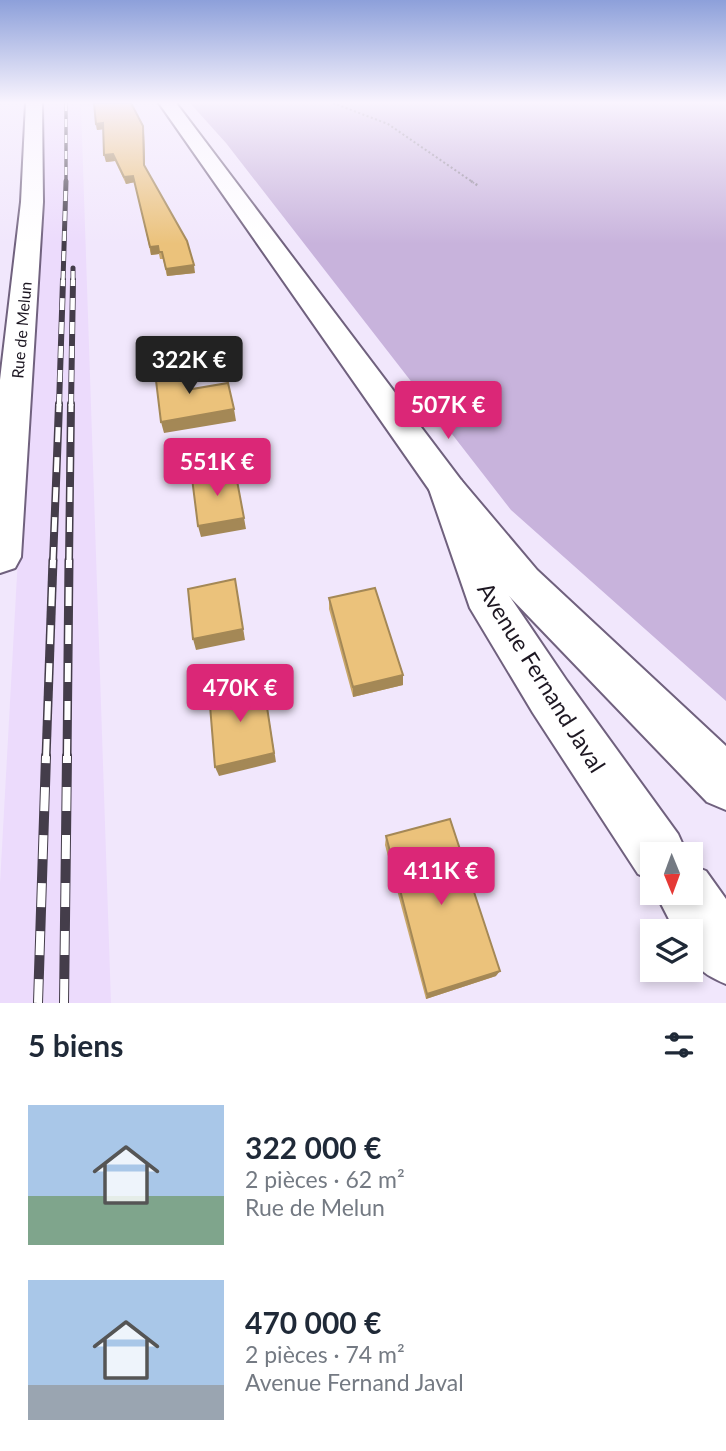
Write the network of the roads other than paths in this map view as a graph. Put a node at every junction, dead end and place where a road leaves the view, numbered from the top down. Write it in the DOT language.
graph roads {
  1 [pos="33,150"];
  2 [pos="201,150"];
  3 [pos="6,433"];
  4 [pos="447,489"];
  5 [pos="0,557"];
  6 [pos="726,783"];
  7 [pos="650,842"];
  8 [pos="694,905"];
  9 [pos="726,952"];
  1 -- 3 [label="street, Rue de Melun"];
  2 -- 4 [label="street"];
  3 -- 5 [label="street, Rue de Melun"];
  4 -- 6 [label="street"];
  4 -- 7 [label="street, Avenue Fernand Javal"];
  8 -- 9 [label="street"];
}
